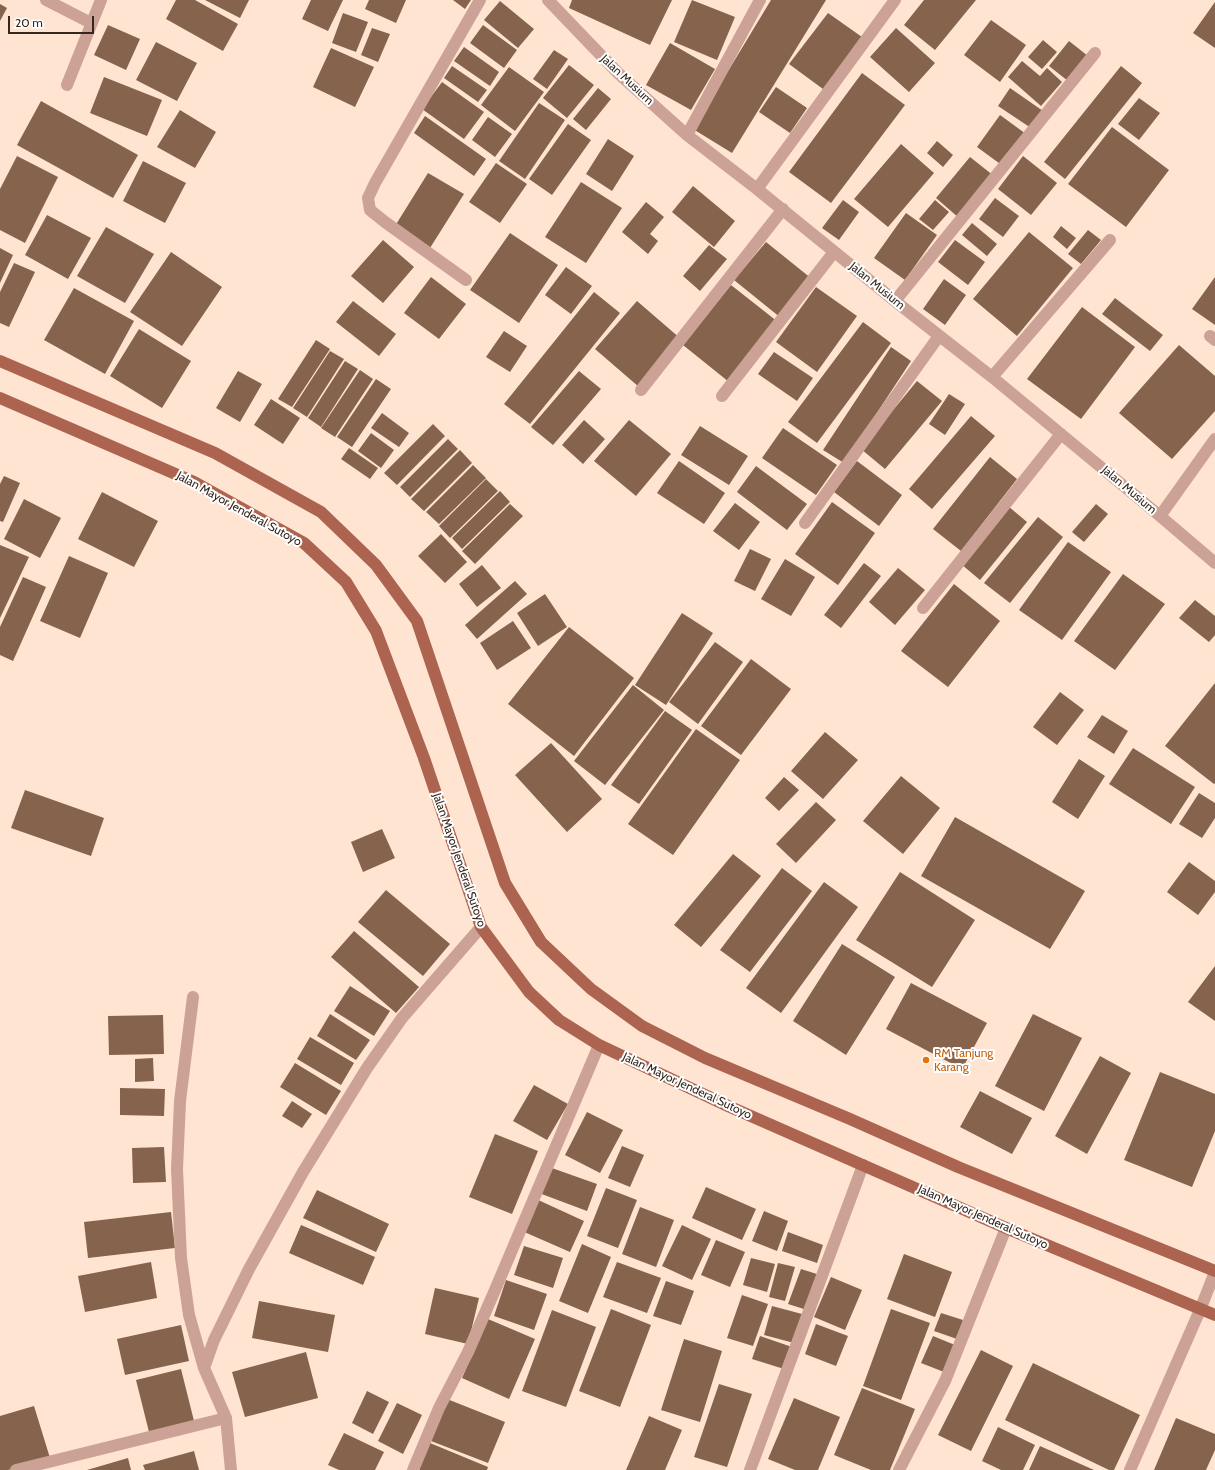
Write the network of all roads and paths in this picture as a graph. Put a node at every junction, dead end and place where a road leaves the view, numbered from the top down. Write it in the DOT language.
graph roads {
  1 [pos="46,0"];
  2 [pos="101,0"];
  3 [pos="480,0"];
  4 [pos="548,0"];
  5 [pos="760,0"];
  6 [pos="895,0"];
  7 [pos="91,23"];
  8 [pos="1095,53"];
  9 [pos="67,85"];
  10 [pos="687,135"];
  11 [pos="758,189"];
  12 [pos="783,209"];
  13 [pos="1110,240"];
  14 [pos="834,252"];
  15 [pos="466,280"];
  16 [pos="895,301"];
  17 [pos="939,336"];
  18 [pos="0,361"];
  19 [pos="992,377"];
  20 [pos="641,390"];
  21 [pos="722,396"];
  22 [pos="0,398"];
  23 [pos="1061,434"];
  24 [pos="1215,439"];
  25 [pos="1160,516"];
  26 [pos="805,523"];
  27 [pos="1215,563"];
  28 [pos="923,608"];
  29 [pos="481,927"];
  30 [pos="193,997"];
  31 [pos="599,1045"];
  32 [pos="863,1165"];
  33 [pos="1006,1228"];
  34 [pos="1215,1271"];
  35 [pos="1200,1310"];
  36 [pos="1215,1315"];
  37 [pos="204,1368"];
  38 [pos="226,1418"];
  39 [pos="16,1470"];
  40 [pos="231,1470"];
  41 [pos="413,1470"];
  42 [pos="750,1470"];
  43 [pos="899,1470"];
  44 [pos="1130,1470"];
  1 -- 7 [label="street"];
  2 -- 7 [label="street"];
  3 -- 15 [label="street"];
  4 -- 10 [label="street, Jalan Musium"];
  5 -- 10 [label="street"];
  6 -- 11 [label="street"];
  7 -- 9 [label="street"];
  8 -- 16 [label="street"];
  10 -- 11 [label="street, Jalan Musium"];
  11 -- 12 [label="street, Jalan Musium"];
  12 -- 14 [label="street, Jalan Musium"];
  12 -- 20 [label="street"];
  13 -- 19 [label="street"];
  14 -- 16 [label="street, Jalan Musium"];
  14 -- 21 [label="street"];
  16 -- 17 [label="street, Jalan Musium"];
  17 -- 19 [label="street, Jalan Musium"];
  17 -- 26 [label="street"];
  18 -- 34 [label="main road"];
  19 -- 23 [label="street, Jalan Musium"];
  22 -- 29 [label="main road, Jalan Mayor Jenderal Sutoyo"];
  23 -- 25 [label="street, Jalan Musium"];
  23 -- 28 [label="street"];
  24 -- 25 [label="street"];
  25 -- 27 [label="street, Jalan Musium"];
  29 -- 31 [label="main road, Jalan Mayor Jenderal Sutoyo"];
  29 -- 37 [label="street"];
  30 -- 37 [label="street"];
  31 -- 32 [label="main road, Jalan Mayor Jenderal Sutoyo"];
  31 -- 41 [label="street"];
  32 -- 33 [label="main road, Jalan Mayor Jenderal Sutoyo"];
  32 -- 42 [label="street"];
  33 -- 35 [label="main road, Jalan Mayor Jenderal Sutoyo"];
  33 -- 43 [label="street"];
  34 -- 35 [label="street"];
  35 -- 36 [label="main road, Jalan Mayor Jenderal Sutoyo"];
  35 -- 44 [label="street"];
  37 -- 38 [label="street"];
  38 -- 39 [label="street"];
  38 -- 40 [label="street"];
}
